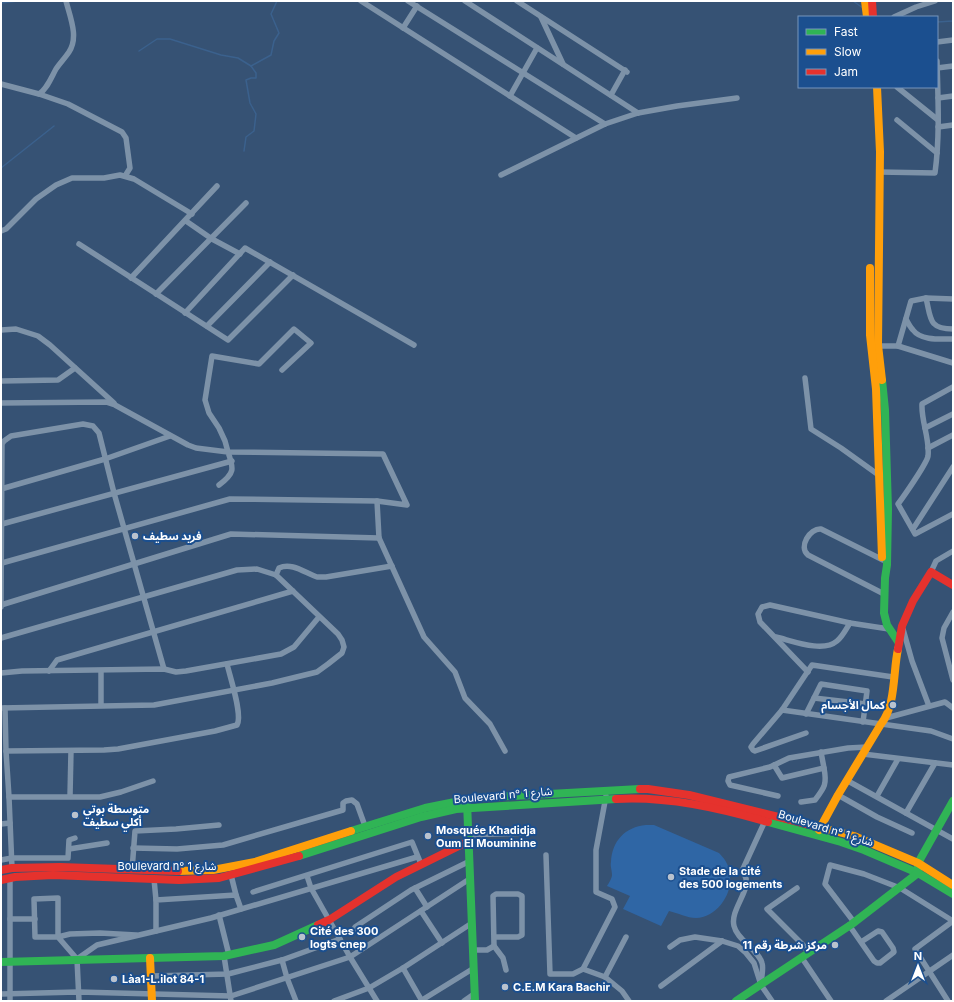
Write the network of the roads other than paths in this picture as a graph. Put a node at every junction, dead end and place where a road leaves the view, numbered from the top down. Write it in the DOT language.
graph roads {
  1 [pos="66,1"];
  2 [pos="361,1"];
  3 [pos="408,1"];
  4 [pos="465,1"];
  5 [pos="517,1"];
  6 [pos="865,1"];
  7 [pos="872,1"];
  8 [pos="935,1"];
  9 [pos="417,6"];
  10 [pos="867,16"];
  11 [pos="873,16"];
  12 [pos="896,16"];
  13 [pos="541,17"];
  14 [pos="403,28"];
  15 [pos="953,40"];
  16 [pos="938,42"];
  17 [pos="537,48"];
  18 [pos="563,64"];
  19 [pos="953,66"];
  20 [pos="938,68"];
  21 [pos="523,73"];
  22 [pos="1,84"];
  23 [pos="877,88"];
  24 [pos="898,88"];
  25 [pos="938,88"];
  26 [pos="39,94"];
  27 [pos="611,95"];
  28 [pos="510,96"];
  29 [pos="953,96"];
  30 [pos="736,98"];
  31 [pos="938,98"];
  32 [pos="638,113"];
  33 [pos="897,120"];
  34 [pos="938,123"];
  35 [pos="605,124"];
  36 [pos="953,125"];
  37 [pos="576,138"];
  38 [pos="938,153"];
  39 [pos="879,172"];
  40 [pos="501,175"];
  41 [pos="125,176"];
  42 [pos="217,186"];
  43 [pos="246,203"];
  44 [pos="192,214"];
  45 [pos="186,221"];
  46 [pos="1,231"];
  47 [pos="212,239"];
  48 [pos="79,244"];
  49 [pos="240,254"];
  50 [pos="270,262"];
  51 [pos="870,268"];
  52 [pos="293,275"];
  53 [pos="131,278"];
  54 [pos="156,294"];
  55 [pos="926,298"];
  56 [pos="953,299"];
  57 [pos="185,313"];
  58 [pos="906,319"];
  59 [pos="207,326"];
  60 [pos="953,329"];
  61 [pos="1,330"];
  62 [pos="953,339"];
  63 [pos="414,344"];
  64 [pos="874,346"];
  65 [pos="898,346"];
  66 [pos="953,363"];
  67 [pos="75,368"];
  68 [pos="282,370"];
  69 [pos="805,378"];
  70 [pos="1,381"];
  71 [pos="953,387"];
  72 [pos="1,403"];
  73 [pos="115,405"];
  74 [pos="953,414"];
  75 [pos="925,428"];
  76 [pos="882,433"];
  77 [pos="953,435"];
  78 [pos="170,436"];
  79 [pos="928,448"];
  80 [pos="228,452"];
  81 [pos="105,459"];
  82 [pos="232,461"];
  83 [pos="953,467"];
  84 [pos="880,476"];
  85 [pos="219,485"];
  86 [pos="1,489"];
  87 [pos="114,493"];
  88 [pos="377,501"];
  89 [pos="898,504"];
  90 [pos="884,510"];
  91 [pos="953,514"];
  92 [pos="2,524"];
  93 [pos="913,529"];
  94 [pos="124,530"];
  95 [pos="1,538"];
  96 [pos="379,538"];
  97 [pos="953,551"];
  98 [pos="883,560"];
  99 [pos="2,563"];
  100 [pos="134,563"];
  101 [pos="392,566"];
  102 [pos="931,572"];
  103 [pos="276,575"];
  104 [pos="885,578"];
  105 [pos="953,585"];
  106 [pos="293,591"];
  107 [pos="884,594"];
  108 [pos="143,598"];
  109 [pos="1,606"];
  110 [pos="953,613"];
  111 [pos="319,617"];
  112 [pos="850,622"];
  113 [pos="902,626"];
  114 [pos="889,629"];
  115 [pos="153,631"];
  116 [pos="776,637"];
  117 [pos="1,638"];
  118 [pos="899,643"];
  119 [pos="227,664"];
  120 [pos="164,669"];
  121 [pos="49,671"];
  122 [pos="101,671"];
  123 [pos="808,672"];
  124 [pos="1,673"];
  125 [pos="893,677"];
  126 [pos="953,680"];
  127 [pos="233,690"];
  128 [pos="814,698"];
  129 [pos="866,704"];
  130 [pos="101,705"];
  131 [pos="929,706"];
  132 [pos="3,708"];
  133 [pos="953,708"];
  134 [pos="782,710"];
  135 [pos="806,714"];
  136 [pos="884,721"];
  137 [pos="864,722"];
  138 [pos="806,733"];
  139 [pos="953,739"];
  140 [pos="71,751"];
  141 [pos="505,751"];
  142 [pos="865,751"];
  143 [pos="6,752"];
  144 [pos="821,752"];
  145 [pos="898,759"];
  146 [pos="935,763"];
  147 [pos="774,765"];
  148 [pos="953,765"];
  149 [pos="824,768"];
  150 [pos="848,780"];
  151 [pos="153,781"];
  152 [pos="606,790"];
  153 [pos="838,795"];
  154 [pos="70,796"];
  155 [pos="778,796"];
  156 [pos="877,796"];
  157 [pos="9,797"];
  158 [pos="606,799"];
  159 [pos="953,801"];
  160 [pos="801,802"];
  161 [pos="467,804"];
  162 [pos="906,813"];
  163 [pos="765,821"];
  164 [pos="10,823"];
  165 [pos="1,824"];
  166 [pos="219,825"];
  167 [pos="365,826"];
  168 [pos="820,827"];
  169 [pos="937,830"];
  170 [pos="527,833"];
  171 [pos="912,834"];
  172 [pos="817,835"];
  173 [pos="75,838"];
  174 [pos="469,838"];
  175 [pos="953,839"];
  176 [pos="107,843"];
  177 [pos="69,848"];
  178 [pos="133,848"];
  179 [pos="546,855"];
  180 [pos="12,858"];
  181 [pos="68,858"];
  182 [pos="1,860"];
  183 [pos="419,861"];
  184 [pos="470,861"];
  185 [pos="918,863"];
  186 [pos="12,868"];
  187 [pos="69,868"];
  188 [pos="1,870"];
  189 [pos="132,870"];
  190 [pos="918,873"];
  191 [pos="231,875"];
  192 [pos="307,876"];
  193 [pos="10,878"];
  194 [pos="471,878"];
  195 [pos="154,879"];
  196 [pos="1,880"];
  197 [pos="953,885"];
  198 [pos="311,888"];
  199 [pos="415,888"];
  200 [pos="797,888"];
  201 [pos="900,888"];
  202 [pos="253,892"];
  203 [pos="953,894"];
  204 [pos="236,895"];
  205 [pos="156,900"];
  206 [pos="427,907"];
  207 [pos="241,909"];
  208 [pos="421,911"];
  209 [pos="219,915"];
  210 [pos="10,919"];
  211 [pos="35,919"];
  212 [pos="329,920"];
  213 [pos="953,921"];
  214 [pos="472,923"];
  215 [pos="852,923"];
  216 [pos="156,931"];
  217 [pos="351,932"];
  218 [pos="139,935"];
  219 [pos="58,937"];
  220 [pos="494,937"];
  221 [pos="626,937"];
  222 [pos="340,939"];
  223 [pos="722,941"];
  224 [pos="861,942"];
  225 [pos="442,943"];
  226 [pos="494,946"];
  227 [pos="670,947"];
  228 [pos="473,950"];
  229 [pos="953,955"];
  230 [pos="226,956"];
  231 [pos="805,956"];
  232 [pos="350,957"];
  233 [pos="150,958"];
  234 [pos="77,959"];
  235 [pos="282,960"];
  236 [pos="1,962"];
  237 [pos="10,962"];
  238 [pos="403,968"];
  239 [pos="474,968"];
  240 [pos="583,969"];
  241 [pos="506,970"];
  242 [pos="929,972"];
  243 [pos="228,974"];
  244 [pos="152,976"];
  245 [pos="605,977"];
  246 [pos="287,978"];
  247 [pos="761,985"];
  248 [pos="660,986"];
  249 [pos="369,988"];
  250 [pos="78,992"];
  251 [pos="1,994"];
  252 [pos="10,994"];
  253 [pos="152,997"];
  254 [pos="953,997"];
  255 [pos="231,998"];
  256 [pos="475,998"];
  257 [pos="422,1000"];
  258 [pos="10,1001"];
  259 [pos="79,1001"];
  260 [pos="296,1001"];
  261 [pos="335,1001"];
  262 [pos="377,1001"];
  263 [pos="464,1001"];
  264 [pos="629,1001"];
  265 [pos="736,1001"];
  266 [pos="772,1001"];
  267 [pos="831,1001"];
  268 [pos="886,1001"];
  269 [pos="948,1001"];
  1 -- 26 [label="street"];
  2 -- 14 [label="street"];
  3 -- 9 [label="street"];
  4 -- 17 [label="street"];
  5 -- 13 [label="street"];
  6 -- 10 [label="street"];
  7 -- 11 [label="street"];
  8 -- 12 [label="street"];
  9 -- 14 [label="street"];
  9 -- 21 [label="street"];
  13 -- 18 [label="street"];
  13 -- 27 [label="street"];
  14 -- 28 [label="street"];
  15 -- 16 [label="street"];
  17 -- 18 [label="street"];
  17 -- 21 [label="street"];
  18 -- 27 [label="street"];
  19 -- 20 [label="street"];
  21 -- 28 [label="street"];
  21 -- 35 [label="street"];
  22 -- 26 [label="street"];
  23 -- 39 [label="street"];
  24 -- 34 [label="street"];
  25 -- 31 [label="street"];
  26 -- 41 [label="street"];
  27 -- 32 [label="street"];
  28 -- 37 [label="street"];
  29 -- 31 [label="street"];
  30 -- 32 [label="street"];
  31 -- 34 [label="street"];
  32 -- 35 [label="street"];
  33 -- 38 [label="street"];
  34 -- 36 [label="street"];
  34 -- 38 [label="street"];
  35 -- 37 [label="street"];
  37 -- 40 [label="street"];
  38 -- 39 [label="street"];
  39 -- 64 [label="street"];
  41 -- 44 [label="street"];
  41 -- 46 [label="street"];
  42 -- 44 [label="street"];
  43 -- 47 [label="street"];
  44 -- 45 [label="street"];
  45 -- 47 [label="street"];
  45 -- 53 [label="street"];
  47 -- 49 [label="street"];
  47 -- 54 [label="street"];
  48 -- 53 [label="street"];
  49 -- 50 [label="street"];
  49 -- 57 [label="street"];
  50 -- 52 [label="street"];
  50 -- 59 [label="street"];
  51 -- 64 [label="street"];
  52 -- 59 [label="street"];
  52 -- 63 [label="street"];
  53 -- 54 [label="street"];
  54 -- 57 [label="street"];
  55 -- 56 [label="street"];
  55 -- 58 [label="street"];
  55 -- 60 [label="street"];
  57 -- 59 [label="street"];
  58 -- 62 [label="street"];
  58 -- 65 [label="street"];
  61 -- 67 [label="street"];
  64 -- 65 [label="street"];
  64 -- 76 [label="street"];
  65 -- 66 [label="street"];
  67 -- 70 [label="street"];
  67 -- 73 [label="street"];
  68 -- 80 [label="street"];
  69 -- 84 [label="street"];
  71 -- 75 [label="street"];
  72 -- 73 [label="street"];
  73 -- 78 [label="street"];
  74 -- 75 [label="street"];
  75 -- 79 [label="street"];
  76 -- 84 [label="street"];
  76 -- 90 [label="street"];
  77 -- 79 [label="street"];
  78 -- 80 [label="street"];
  78 -- 81 [label="street"];
  79 -- 89 [label="street"];
  80 -- 82 [label="street"];
  80 -- 88 [label="street"];
  81 -- 86 [label="street"];
  81 -- 86 [label="street"];
  81 -- 87 [label="street"];
  82 -- 85 [label="street"];
  82 -- 87 [label="street"];
  83 -- 93 [label="street"];
  84 -- 90 [label="street"];
  86 -- 92 [label="street"];
  87 -- 92 [label="street"];
  87 -- 94 [label="street"];
  88 -- 94 [label="street"];
  88 -- 96 [label="street"];
  89 -- 90 [label="street"];
  89 -- 93 [label="street"];
  90 -- 98 [label="street"];
  90 -- 104 [label="street"];
  91 -- 93 [label="street"];
  92 -- 95 [label="street"];
  94 -- 99 [label="street"];
  94 -- 100 [label="street"];
  95 -- 99 [label="street"];
  96 -- 100 [label="street"];
  96 -- 101 [label="street"];
  97 -- 102 [label="street"];
  98 -- 104 [label="street"];
  98 -- 107 [label="street"];
  99 -- 109 [label="street"];
  100 -- 108 [label="street"];
  100 -- 109 [label="street"];
  101 -- 103 [label="street"];
  101 -- 141 [label="street"];
  102 -- 105 [label="street"];
  102 -- 113 [label="street"];
  103 -- 106 [label="street"];
  103 -- 108 [label="street"];
  104 -- 107 [label="street"];
  106 -- 111 [label="street"];
  106 -- 115 [label="street"];
  107 -- 114 [label="street"];
  108 -- 115 [label="street"];
  108 -- 117 [label="street"];
  110 -- 126 [label="street"];
  111 -- 119 [label="street"];
  111 -- 127 [label="street"];
  112 -- 114 [label="street"];
  112 -- 116 [label="street"];
  112 -- 116 [label="street"];
  113 -- 118 [label="street"];
  113 -- 131 [label="street"];
  114 -- 118 [label="street"];
  115 -- 120 [label="street"];
  115 -- 121 [label="street"];
  116 -- 123 [label="street"];
  118 -- 125 [label="street"];
  119 -- 120 [label="street"];
  119 -- 127 [label="street"];
  120 -- 122 [label="street"];
  121 -- 122 [label="street"];
  121 -- 124 [label="street"];
  122 -- 130 [label="street"];
  123 -- 125 [label="street"];
  123 -- 134 [label="street"];
  125 -- 136 [label="street"];
  127 -- 130 [label="street"];
  127 -- 140 [label="street"];
  128 -- 129 [label="street"];
  128 -- 129 [label="street"];
  128 -- 135 [label="street"];
  129 -- 137 [label="street"];
  130 -- 132 [label="street"];
  131 -- 133 [label="street"];
  131 -- 136 [label="street"];
  132 -- 143 [label="street"];
  134 -- 135 [label="street"];
  134 -- 138 [label="street"];
  135 -- 137 [label="street"];
  136 -- 137 [label="street"];
  136 -- 139 [label="street"];
  136 -- 142 [label="street"];
  140 -- 143 [label="street"];
  140 -- 154 [label="street"];
  142 -- 144 [label="street"];
  142 -- 145 [label="street"];
  142 -- 150 [label="street"];
  143 -- 157 [label="street"];
  144 -- 147 [label="street"];
  144 -- 149 [label="street"];
  145 -- 146 [label="street"];
  145 -- 156 [label="street"];
  146 -- 148 [label="street"];
  146 -- 162 [label="street"];
  147 -- 149 [label="street"];
  147 -- 155 [label="street"];
  149 -- 160 [label="street"];
  150 -- 153 [label="street"];
  150 -- 156 [label="street"];
  151 -- 154 [label="street"];
  152 -- 158 [label="street"];
  152 -- 161 [label="street, Boulevard n° شارع 1"];
  152 -- 168 [label="street, Boulevard n° شارع 1"];
  153 -- 168 [label="street"];
  153 -- 171 [label="street"];
  154 -- 157 [label="street"];
  156 -- 162 [label="street"];
  157 -- 164 [label="street"];
  158 -- 161 [label="street, Boulevard n° شارع 1"];
  158 -- 163 [label="street, Boulevard n° شارع 1"];
  158 -- 240 [label="street"];
  159 -- 169 [label="street"];
  161 -- 167 [label="street, Boulevard n° شارع 1"];
  161 -- 174 [label="street"];
  161 -- 191 [label="street, Boulevard n° شارع 1"];
  162 -- 169 [label="street"];
  163 -- 172 [label="street, Boulevard n° شارع 1"];
  163 -- 247 [label="street"];
  164 -- 165 [label="street"];
  164 -- 180 [label="street"];
  166 -- 178 [label="street"];
  167 -- 178 [label="street"];
  167 -- 189 [label="street, Boulevard n° شارع 1"];
  168 -- 172 [label="street"];
  168 -- 185 [label="street, Boulevard n° شارع 1"];
  169 -- 175 [label="street"];
  169 -- 185 [label="street"];
  170 -- 174 [label="street"];
  172 -- 190 [label="street, Boulevard n° شارع 1"];
  173 -- 177 [label="street"];
  174 -- 183 [label="street"];
  174 -- 184 [label="street"];
  176 -- 177 [label="street"];
  177 -- 181 [label="street"];
  178 -- 189 [label="street"];
  179 -- 240 [label="street"];
  180 -- 181 [label="street"];
  180 -- 182 [label="street"];
  180 -- 186 [label="street"];
  181 -- 187 [label="street"];
  183 -- 192 [label="street"];
  183 -- 198 [label="street"];
  183 -- 212 [label="street"];
  184 -- 194 [label="street"];
  184 -- 199 [label="street"];
  185 -- 190 [label="street"];
  185 -- 197 [label="street, Boulevard n° شارع 1"];
  186 -- 187 [label="street, Boulevard n° شارع 1"];
  186 -- 188 [label="street, Boulevard n° شارع 1"];
  187 -- 189 [label="street, Boulevard n° شارع 1"];
  190 -- 201 [label="street"];
  190 -- 203 [label="street, Boulevard n° شارع 1"];
  191 -- 195 [label="street, Boulevard n° شارع 1"];
  191 -- 204 [label="street"];
  192 -- 198 [label="street"];
  192 -- 202 [label="street"];
  193 -- 195 [label="street, Boulevard n° شارع 1"];
  193 -- 196 [label="street, Boulevard n° شارع 1"];
  193 -- 210 [label="street"];
  194 -- 206 [label="street"];
  194 -- 214 [label="street"];
  195 -- 205 [label="street"];
  198 -- 207 [label="street"];
  198 -- 212 [label="street"];
  199 -- 206 [label="street"];
  199 -- 217 [label="street"];
  200 -- 231 [label="street"];
  201 -- 213 [label="street"];
  201 -- 215 [label="street"];
  201 -- 215 [label="street"];
  204 -- 205 [label="street"];
  204 -- 207 [label="street"];
  205 -- 216 [label="street"];
  206 -- 208 [label="street"];
  207 -- 209 [label="street"];
  208 -- 225 [label="street"];
  208 -- 232 [label="street"];
  209 -- 216 [label="street"];
  209 -- 230 [label="street"];
  210 -- 211 [label="street"];
  210 -- 237 [label="street"];
  211 -- 219 [label="street"];
  211 -- 219 [label="street"];
  212 -- 222 [label="street"];
  212 -- 230 [label="street"];
  213 -- 242 [label="street"];
  214 -- 225 [label="street"];
  214 -- 228 [label="street"];
  215 -- 224 [label="street"];
  215 -- 231 [label="street"];
  216 -- 218 [label="street"];
  218 -- 219 [label="street"];
  218 -- 234 [label="street"];
  219 -- 234 [label="street"];
  220 -- 220 [label="street"];
  220 -- 226 [label="street"];
  221 -- 245 [label="street"];
  222 -- 232 [label="street"];
  222 -- 235 [label="street"];
  223 -- 227 [label="street"];
  223 -- 247 [label="street"];
  223 -- 248 [label="street"];
  224 -- 224 [label="street"];
  225 -- 238 [label="street"];
  226 -- 228 [label="street"];
  226 -- 241 [label="street"];
  228 -- 239 [label="street"];
  229 -- 242 [label="street"];
  230 -- 233 [label="street"];
  230 -- 243 [label="street"];
  231 -- 247 [label="street"];
  231 -- 267 [label="street"];
  232 -- 246 [label="street"];
  232 -- 249 [label="street"];
  233 -- 234 [label="street"];
  233 -- 244 [label="street"];
  234 -- 237 [label="street"];
  234 -- 250 [label="street"];
  235 -- 243 [label="street"];
  235 -- 246 [label="street"];
  236 -- 237 [label="street"];
  237 -- 252 [label="street"];
  238 -- 249 [label="street"];
  238 -- 257 [label="street"];
  239 -- 256 [label="street"];
  239 -- 257 [label="street"];
  240 -- 245 [label="street"];
  242 -- 268 [label="street"];
  242 -- 269 [label="street"];
  243 -- 244 [label="street"];
  243 -- 255 [label="street"];
  244 -- 253 [label="street"];
  245 -- 264 [label="street"];
  246 -- 255 [label="street"];
  246 -- 260 [label="street"];
  247 -- 265 [label="street"];
  247 -- 266 [label="street"];
  249 -- 261 [label="street"];
  249 -- 262 [label="street"];
  250 -- 252 [label="street"];
  250 -- 253 [label="street"];
  250 -- 259 [label="street"];
  251 -- 252 [label="street"];
  252 -- 258 [label="street"];
  253 -- 255 [label="street"];
  254 -- 269 [label="street"];
  256 -- 263 [label="street"];
}
